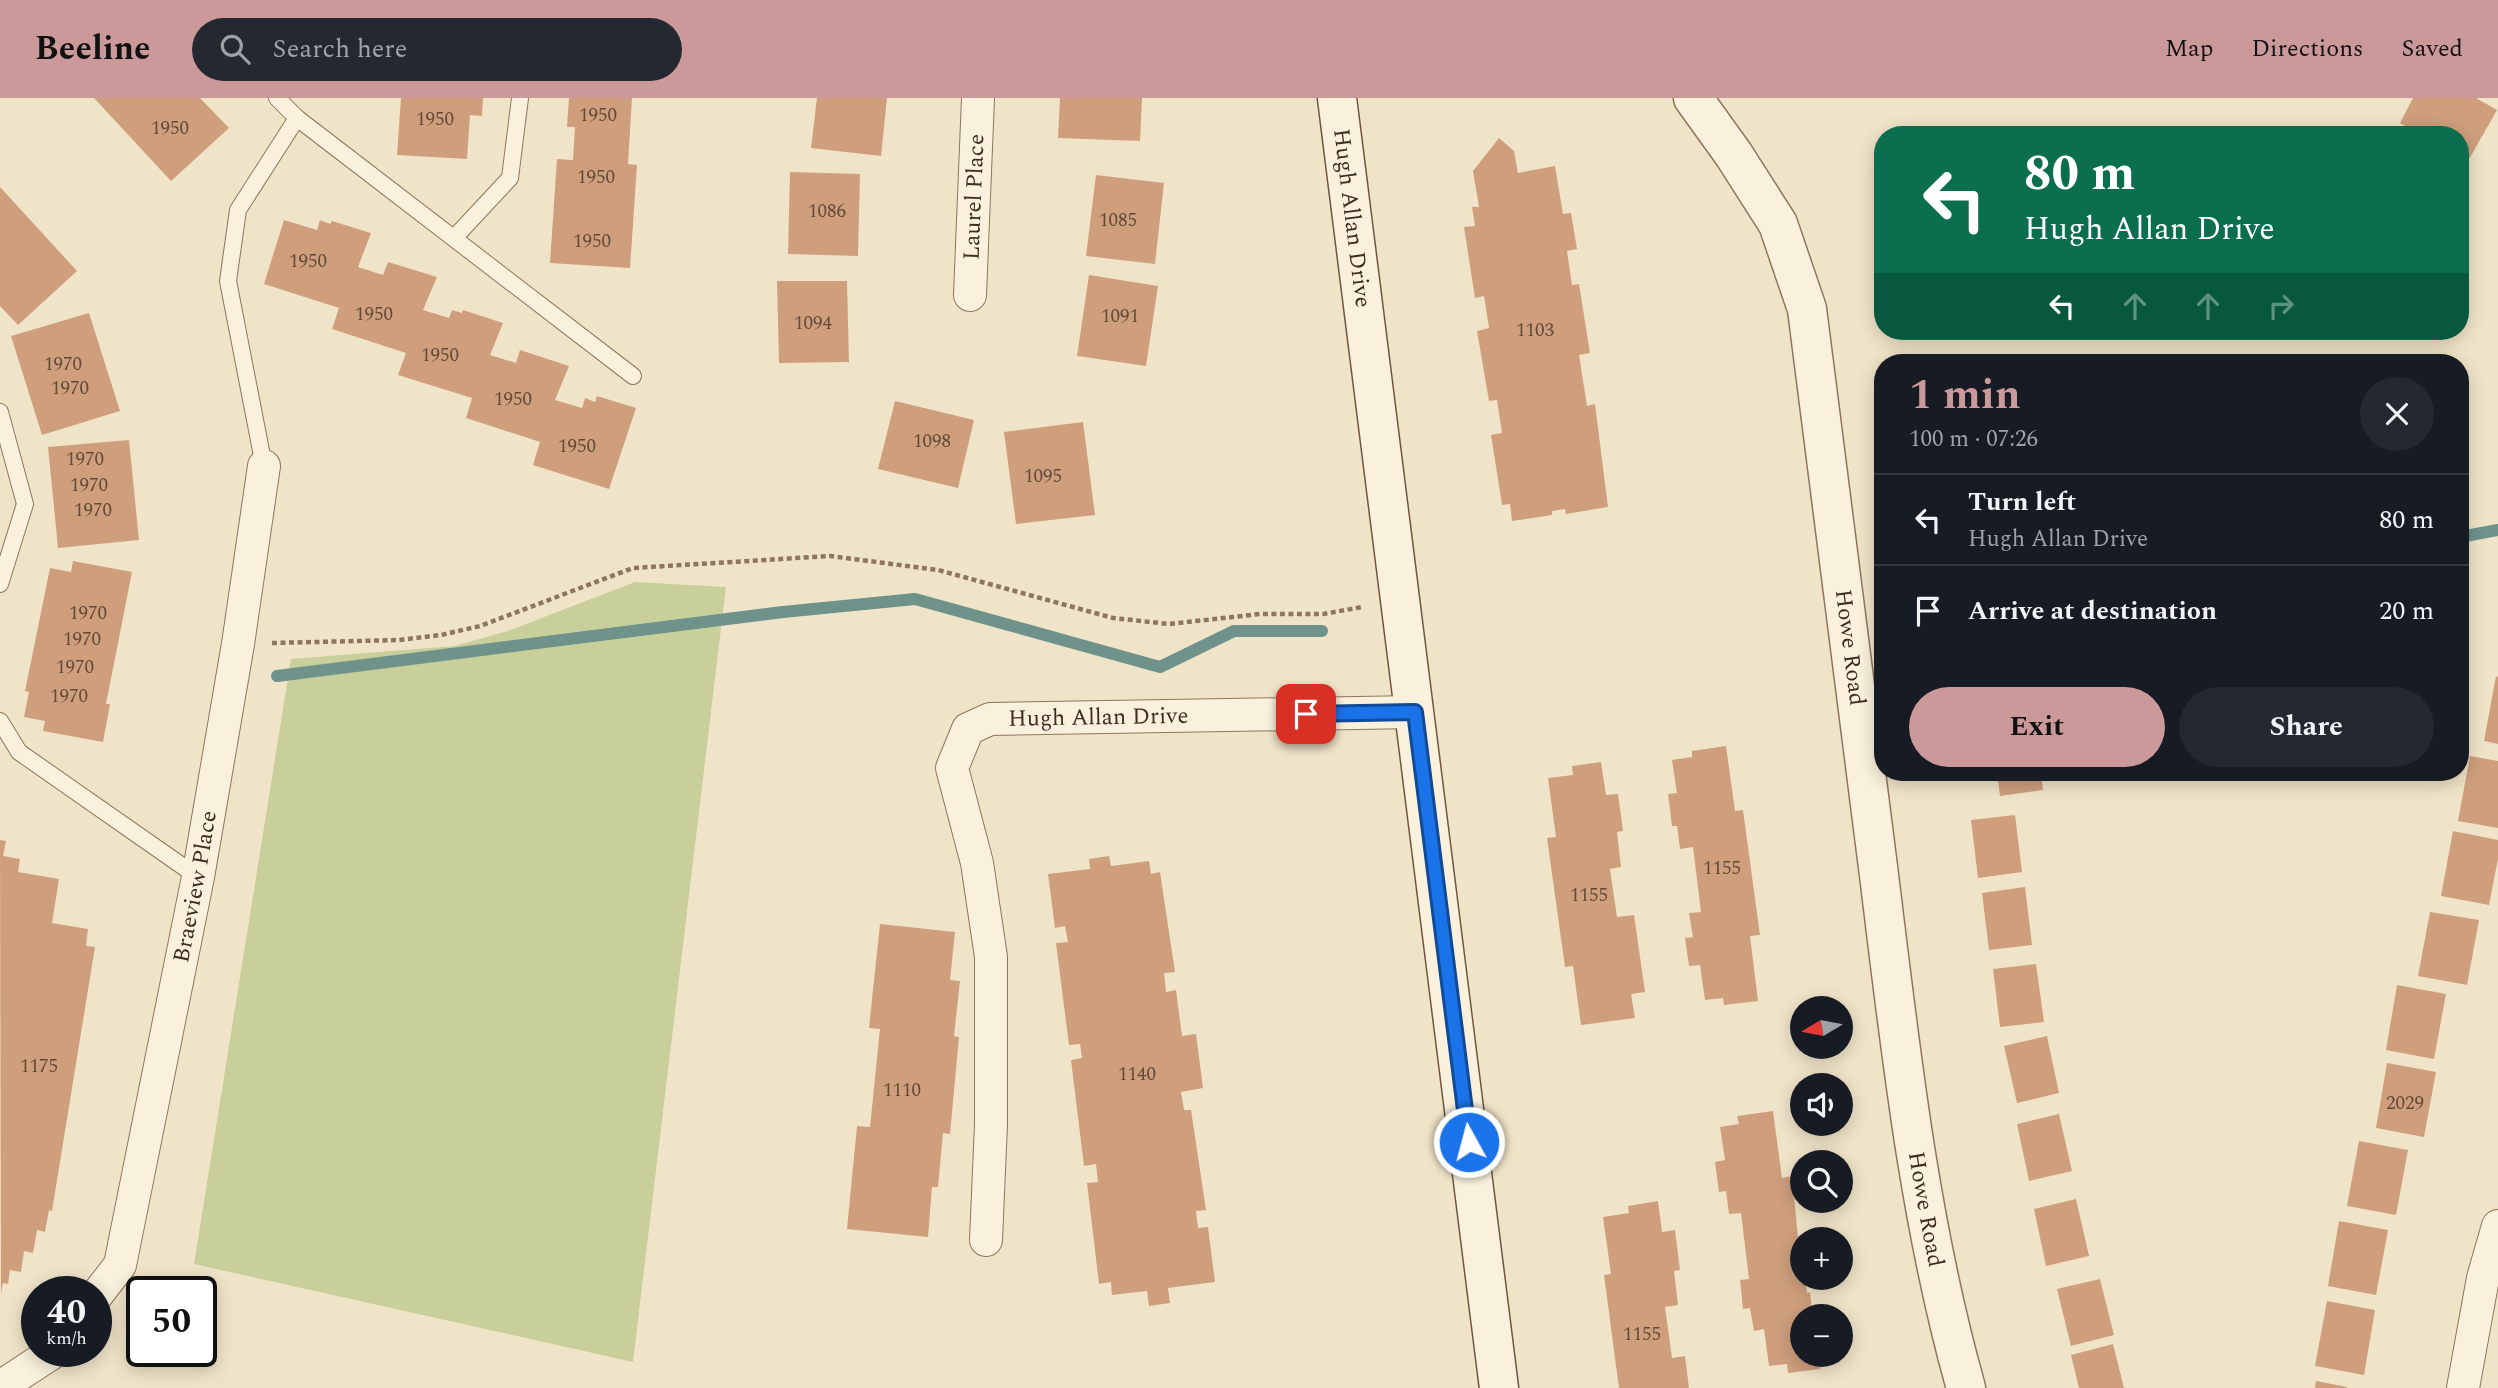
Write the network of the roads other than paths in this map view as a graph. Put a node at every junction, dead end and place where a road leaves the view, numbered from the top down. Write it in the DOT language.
graph roads {
  1 [pos="277,98"];
  2 [pos="520,98"];
  3 [pos="978,98"];
  4 [pos="1337,98"];
  5 [pos="1693,98"];
  6 [pos="297,118"];
  7 [pos="454,238"];
  8 [pos="970,295"];
  9 [pos="633,376"];
  10 [pos="0,411"];
  11 [pos="264,466"];
  12 [pos="0,584"];
  13 [pos="1415,712"];
  14 [pos="0,721"];
  15 [pos="198,877"];
  16 [pos="2498,1226"];
  17 [pos="986,1240"];
  18 [pos="111,1276"];
  19 [pos="31,1367"];
  20 [pos="0,1387"];
  21 [pos="1499,1388"];
  22 [pos="1966,1388"];
  23 [pos="2463,1388"];
  1 -- 6 [label="lane"];
  2 -- 7 [label="lane"];
  3 -- 8 [label="street, Laurel Place"];
  4 -- 13 [label="street, Hugh Allan Drive"];
  5 -- 22 [label="street, Howe Road"];
  6 -- 7 [label="lane"];
  6 -- 11 [label="lane"];
  7 -- 9 [label="lane"];
  10 -- 12 [label="lane"];
  11 -- 15 [label="street, Braeview Place"];
  13 -- 17 [label="street, Hugh Allan Drive"];
  13 -- 21 [label="street, Hugh Allan Drive"];
  14 -- 15 [label="lane"];
  15 -- 18 [label="street, Braeview Place"];
  16 -- 23 [label="street"];
  19 -- 20 [label="street"];
}
